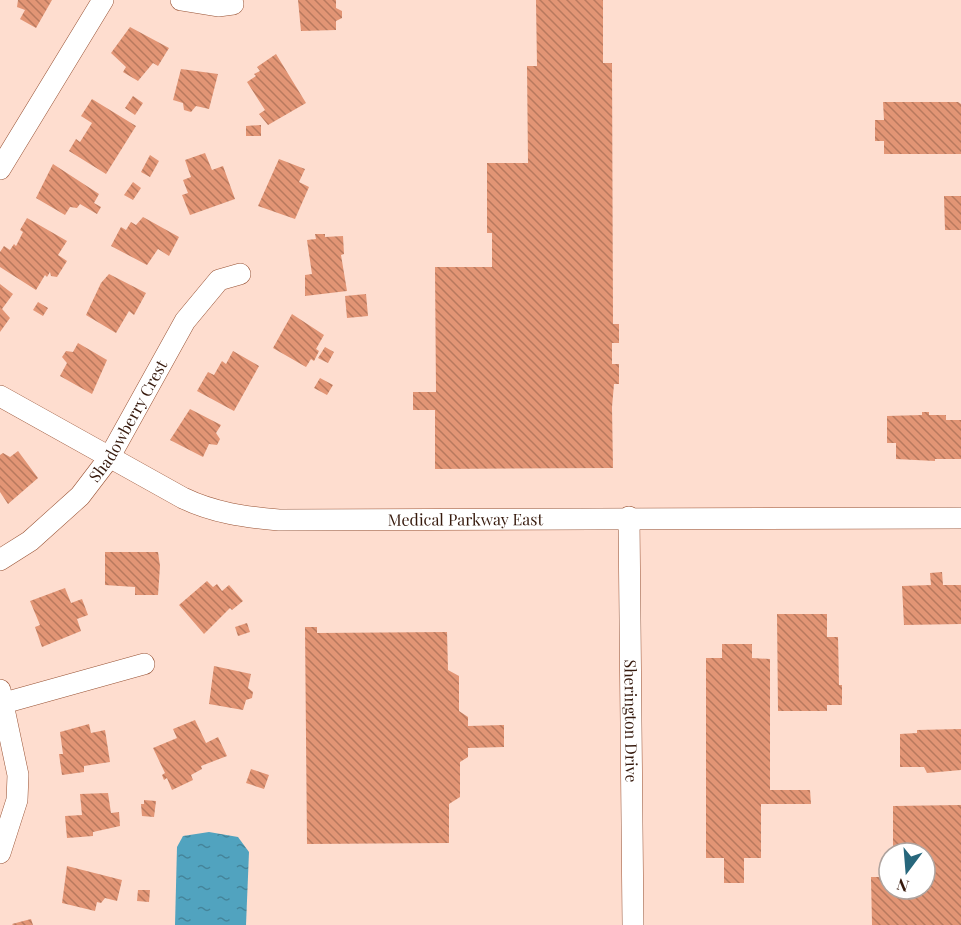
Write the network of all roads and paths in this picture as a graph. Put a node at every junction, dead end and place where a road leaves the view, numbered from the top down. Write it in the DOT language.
graph roads {
  1 [pos="103,0"];
  2 [pos="181,0"];
  3 [pos="233,4"];
  4 [pos="0,169"];
  5 [pos="240,274"];
  6 [pos="0,396"];
  7 [pos="109,458"];
  8 [pos="629,517"];
  9 [pos="961,518"];
  10 [pos="0,560"];
  11 [pos="144,664"];
  12 [pos="2,697"];
  13 [pos="0,853"];
  14 [pos="633,925"];
  1 -- 4 [label="street"];
  2 -- 3 [label="street"];
  5 -- 7 [label="street, Shadowberry Crest"];
  6 -- 7 [label="street, Medical Parkway East"];
  7 -- 8 [label="street, Medical Parkway East"];
  7 -- 10 [label="street, Shadowberry Crest"];
  8 -- 9 [label="street, Medical Parkway East"];
  8 -- 14 [label="street, Sherington Drive"];
  11 -- 12 [label="street"];
  12 -- 13 [label="street"];
}
